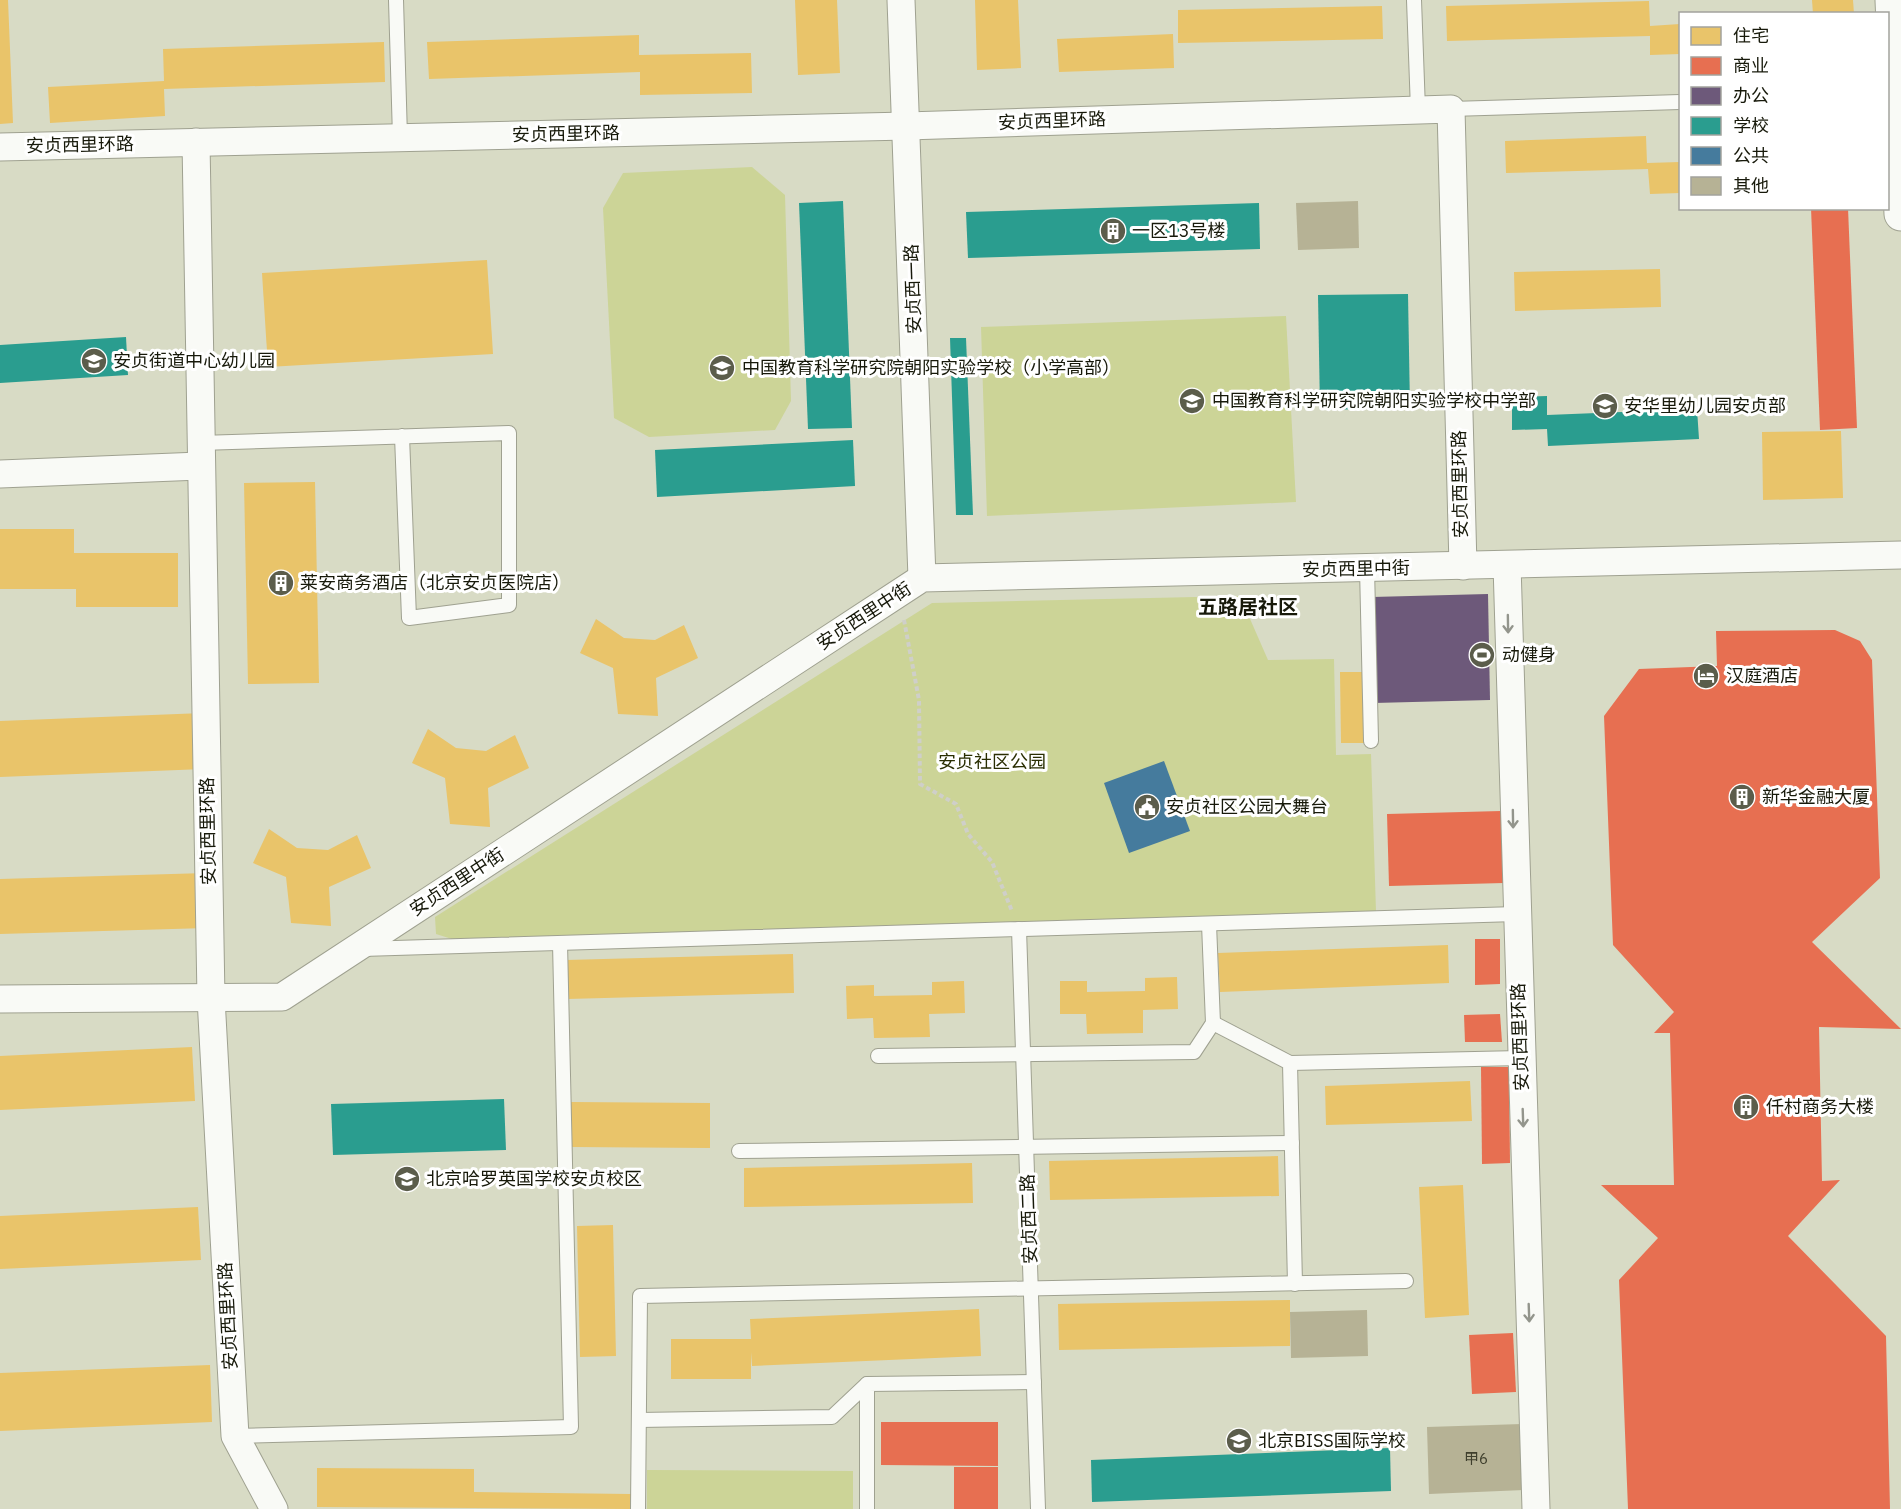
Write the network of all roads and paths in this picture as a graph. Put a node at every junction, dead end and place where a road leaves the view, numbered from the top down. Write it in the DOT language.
graph roads {
  1 [pos="396,0"];
  2 [pos="901,0"];
  3 [pos="1414,0"];
  4 [pos="1892,0"];
  5 [pos="1892,95"];
  6 [pos="1679,102"];
  7 [pos="1451,109"];
  8 [pos="1418,110"];
  9 [pos="907,126"];
  10 [pos="400,137"];
  11 [pos="195,142"];
  12 [pos="0,147"];
  13 [pos="1901,214"];
  14 [pos="402,436"];
  15 [pos="200,454"];
  16 [pos="0,474"];
  17 [pos="1901,555"];
  18 [pos="1507,565"];
  19 [pos="1463,566"];
  20 [pos="1367,568"];
  21 [pos="922,578"];
  22 [pos="899,593"];
  23 [pos="1371,741"];
  24 [pos="1516,914"];
  25 [pos="1209,924"];
  26 [pos="1019,929"];
  27 [pos="560,943"];
  28 [pos="354,949"];
  29 [pos="211,998"];
  30 [pos="0,999"];
  31 [pos="1213,1023"];
  32 [pos="878,1056"];
  33 [pos="1521,1058"];
  34 [pos="1290,1063"];
  35 [pos="1292,1143"];
  36 [pos="739,1151"];
  37 [pos="1406,1281"];
  38 [pos="1295,1284"];
  39 [pos="1034,1382"];
  40 [pos="867,1384"];
  41 [pos="639,1420"];
  42 [pos="235,1436"];
  43 [pos="274,1509"];
  44 [pos="638,1509"];
  45 [pos="867,1509"];
  46 [pos="1038,1509"];
  47 [pos="1536,1509"];
  1 -- 10 [label="lane"];
  2 -- 9 [label="street, 安贞西一路"];
  3 -- 8 [label="lane"];
  4 -- 5 [label="street"];
  5 -- 13 [label="street"];
  6 -- 7 [label="lane"];
  7 -- 8 [label="street, 安贞西里环路"];
  7 -- 19 [label="street, 安贞西里环路"];
  8 -- 9 [label="street, 安贞西里环路"];
  9 -- 10 [label="street, 安贞西里环路"];
  9 -- 21 [label="street, 安贞西一路"];
  10 -- 11 [label="street, 安贞西里环路"];
  11 -- 12 [label="street, 安贞西里环路"];
  11 -- 15 [label="street, 安贞西里环路"];
  14 -- 14 [label="lane"];
  14 -- 15 [label="lane"];
  15 -- 16 [label="street"];
  15 -- 29 [label="street, 安贞西里环路"];
  17 -- 18 [label="street, 安贞西里中街"];
  18 -- 19 [label="street, 安贞西里中街"];
  18 -- 24 [label="street, 安贞西里环路, one-way"];
  19 -- 20 [label="street, 安贞西里中街"];
  20 -- 21 [label="street, 安贞西里中街"];
  20 -- 23 [label="lane"];
  21 -- 22 [label="street, 安贞西里中街"];
  22 -- 26 [label="path"];
  22 -- 28 [label="street, 安贞西里中街"];
  24 -- 25 [label="lane"];
  24 -- 33 [label="street, 安贞西里环路"];
  25 -- 26 [label="lane"];
  25 -- 31 [label="lane"];
  26 -- 27 [label="lane"];
  26 -- 39 [label="lane, 安贞西二路"];
  27 -- 28 [label="lane"];
  27 -- 42 [label="lane"];
  28 -- 29 [label="street, 安贞西里中街"];
  29 -- 30 [label="street, 安贞西里中街"];
  29 -- 42 [label="street, 安贞西里环路"];
  31 -- 32 [label="lane"];
  31 -- 34 [label="lane"];
  33 -- 34 [label="lane"];
  33 -- 47 [label="street, 安贞西里环路, one-way"];
  34 -- 35 [label="lane"];
  35 -- 36 [label="lane"];
  35 -- 38 [label="lane"];
  37 -- 38 [label="lane"];
  38 -- 41 [label="lane"];
  39 -- 40 [label="lane"];
  39 -- 46 [label="lane, 安贞西二路"];
  40 -- 41 [label="lane"];
  40 -- 45 [label="lane"];
  41 -- 44 [label="lane"];
  42 -- 43 [label="street, 安贞西里环路"];
}
